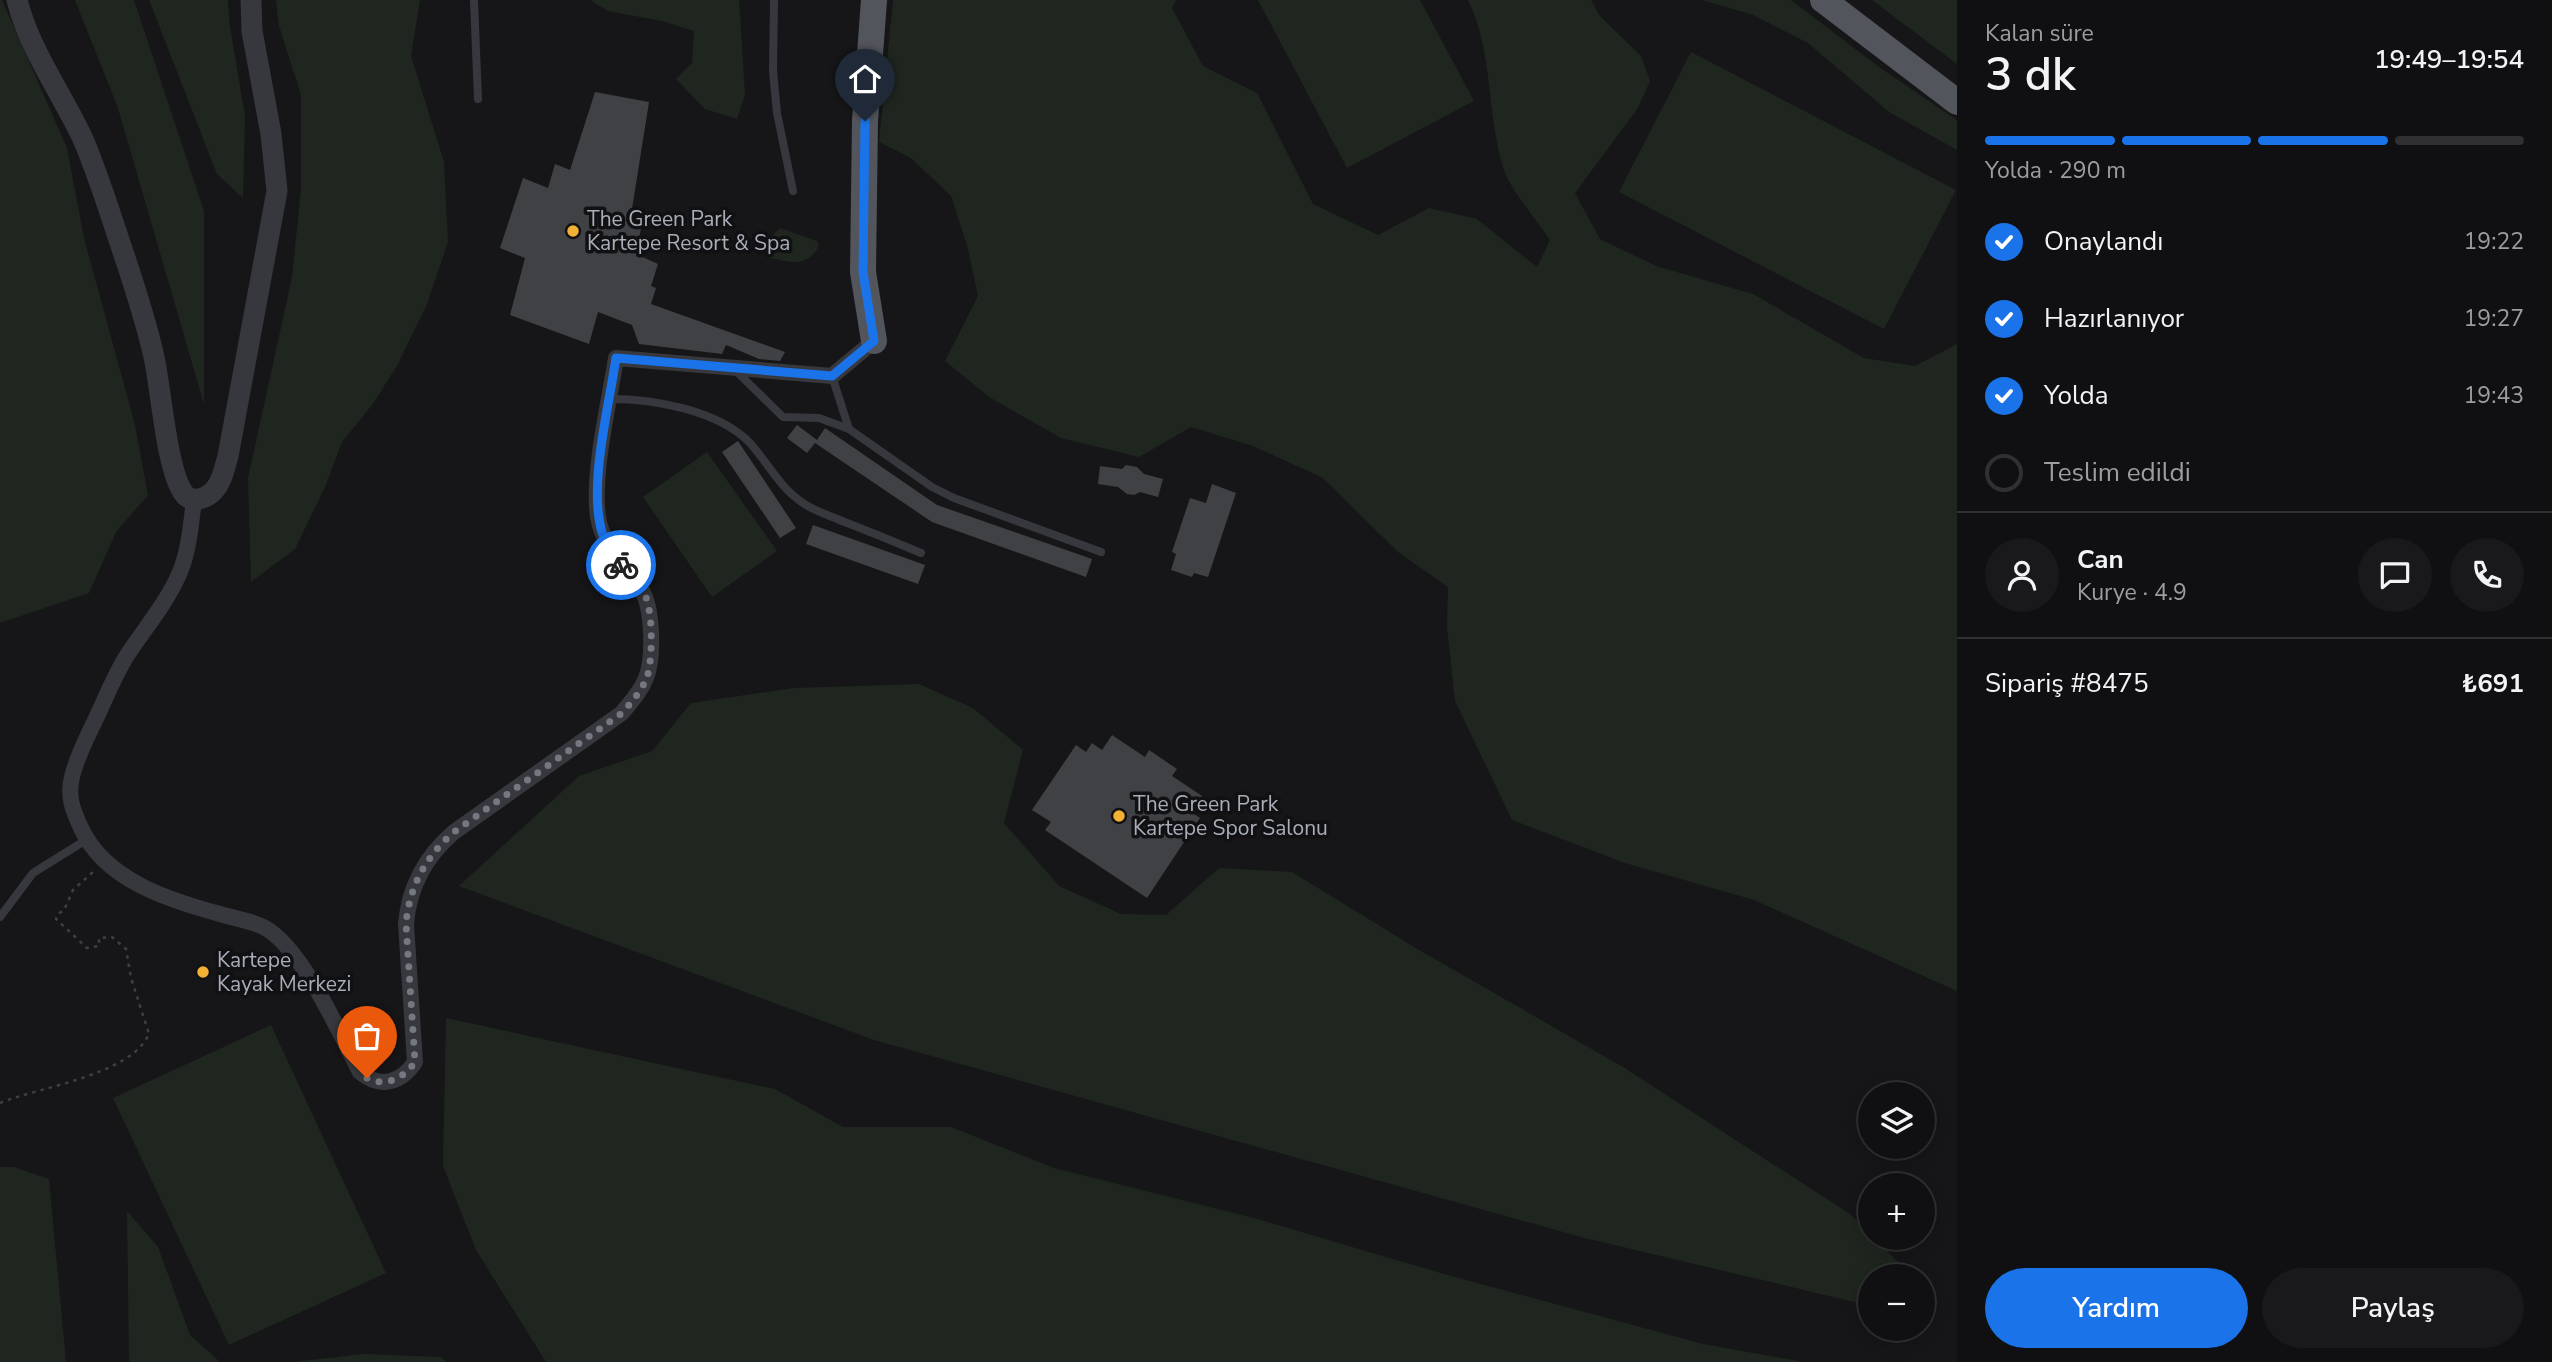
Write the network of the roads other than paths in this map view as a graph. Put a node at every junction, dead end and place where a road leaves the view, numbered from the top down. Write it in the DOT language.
graph roads {
  1 [pos="17,0"];
  2 [pos="251,0"];
  3 [pos="474,0"];
  4 [pos="774,0"];
  5 [pos="874,0"];
  6 [pos="1823,0"];
  7 [pos="478,99"];
  8 [pos="1957,102"];
  9 [pos="793,191"];
  10 [pos="874,341"];
  11 [pos="733,368"];
  12 [pos="832,376"];
  13 [pos="610,399"];
  14 [pos="849,429"];
  15 [pos="194,500"];
  16 [pos="1101,552"];
  17 [pos="921,553"];
  18 [pos="86,840"];
  19 [pos="0,917"];
  1 -- 15 [label="street"];
  2 -- 15 [label="street"];
  3 -- 7 [label="lane"];
  4 -- 9 [label="lane"];
  5 -- 10 [label="main road"];
  6 -- 8 [label="main road"];
  10 -- 12 [label="street"];
  11 -- 12 [label="street"];
  11 -- 13 [label="street"];
  11 -- 14 [label="lane"];
  12 -- 14 [label="lane"];
  13 -- 17 [label="lane"];
  13 -- 18 [label="street"];
  14 -- 16 [label="lane"];
  15 -- 18 [label="street"];
  18 -- 19 [label="lane"];
}
